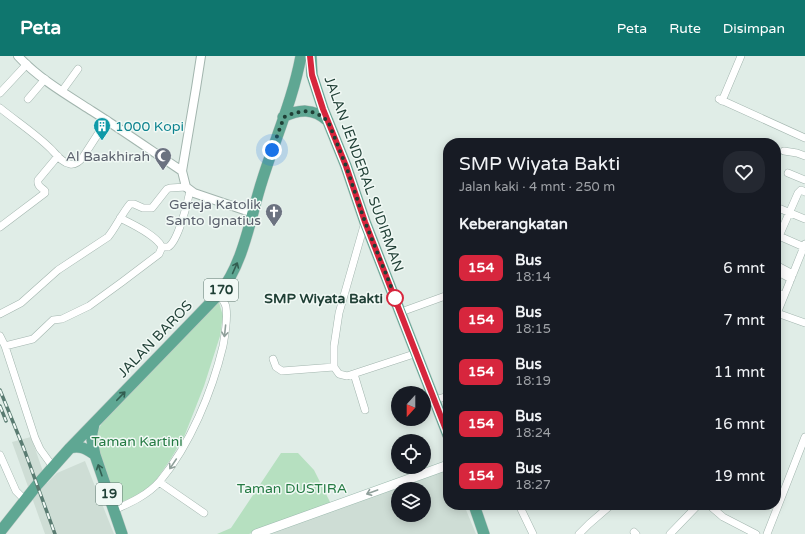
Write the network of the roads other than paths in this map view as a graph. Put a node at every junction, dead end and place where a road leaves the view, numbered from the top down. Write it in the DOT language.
graph roads {
  1 [pos="18,56"];
  2 [pos="201,56"];
  3 [pos="301,56"];
  4 [pos="310,56"];
  5 [pos="741,56"];
  6 [pos="26,64"];
  7 [pos="78,69"];
  8 [pos="312,75"];
  9 [pos="296,78"];
  10 [pos="45,79"];
  11 [pos="62,91"];
  12 [pos="0,93"];
  13 [pos="28,99"];
  14 [pos="0,108"];
  15 [pos="284,117"];
  16 [pos="107,120"];
  17 [pos="328,121"];
  18 [pos="805,138"];
  19 [pos="784,151"];
  20 [pos="58,156"];
  21 [pos="805,156"];
  22 [pos="182,170"];
  23 [pos="788,173"];
  24 [pos="805,180"];
  25 [pos="188,189"];
  26 [pos="805,192"];
  27 [pos="781,209"];
  28 [pos="790,212"];
  29 [pos="253,213"];
  30 [pos="120,218"];
  31 [pos="805,219"];
  32 [pos="365,222"];
  33 [pos="0,227"];
  34 [pos="781,232"];
  35 [pos="781,237"];
  36 [pos="804,245"];
  37 [pos="162,247"];
  38 [pos="781,268"];
  39 [pos="781,273"];
  40 [pos="792,276"];
  41 [pos="219,294"];
  42 [pos="443,298"];
  43 [pos="781,298"];
  44 [pos="401,312"];
  45 [pos="0,314"];
  46 [pos="781,316"];
  47 [pos="805,323"];
  48 [pos="0,336"];
  49 [pos="5,346"];
  50 [pos="417,353"];
  51 [pos="272,360"];
  52 [pos="334,367"];
  53 [pos="354,374"];
  54 [pos="443,398"];
  55 [pos="435,400"];
  56 [pos="365,410"];
  57 [pos="443,422"];
  58 [pos="94,424"];
  59 [pos="805,437"];
  60 [pos="70,448"];
  61 [pos="0,455"];
  62 [pos="95,455"];
  63 [pos="443,467"];
  64 [pos="53,468"];
  65 [pos="159,482"];
  66 [pos="781,498"];
  67 [pos="25,500"];
  68 [pos="114,510"];
  69 [pos="476,510"];
  70 [pos="521,510"];
  71 [pos="605,510"];
  72 [pos="693,510"];
  73 [pos="715,510"];
  74 [pos="776,510"];
  75 [pos="204,513"];
  76 [pos="0,532"];
  77 [pos="122,534"];
  78 [pos="256,534"];
  79 [pos="484,534"];
  80 [pos="533,534"];
  81 [pos="579,534"];
  82 [pos="670,534"];
  83 [pos="756,534"];
  84 [pos="767,534"];
  1 -- 6 [label="street"];
  2 -- 22 [label="street"];
  3 -- 9 [label="main road, JALAN BAROS / 170"];
  4 -- 8 [label="main road, JALAN JENDERAL SUDIRMAN"];
  5 -- 18 [label="street"];
  6 -- 10 [label="street"];
  6 -- 12 [label="street"];
  7 -- 11 [label="street"];
  8 -- 9 [label="main road"];
  8 -- 17 [label="main road, JALAN JENDERAL SUDIRMAN"];
  9 -- 15 [label="main road, JALAN BAROS / 170"];
  10 -- 11 [label="street"];
  10 -- 13 [label="street"];
  11 -- 16 [label="street"];
  14 -- 20 [label="street"];
  15 -- 17 [label="main road"];
  15 -- 29 [label="main road, JALAN BAROS / 170"];
  16 -- 20 [label="street"];
  16 -- 22 [label="street"];
  17 -- 32 [label="main road, JALAN JENDERAL SUDIRMAN"];
  19 -- 21 [label="street"];
  20 -- 33 [label="street"];
  22 -- 25 [label="street"];
  23 -- 24 [label="street"];
  25 -- 29 [label="street"];
  25 -- 30 [label="street"];
  25 -- 37 [label="street"];
  26 -- 28 [label="street"];
  27 -- 28 [label="street"];
  28 -- 31 [label="street"];
  28 -- 34 [label="street"];
  41 -- 29 [label="main road, JALAN BAROS / 170, one-way"];
  30 -- 37 [label="street"];
  30 -- 45 [label="street"];
  32 -- 44 [label="main road, JALAN JENDERAL SUDIRMAN"];
  32 -- 52 [label="street"];
  35 -- 36 [label="street"];
  36 -- 40 [label="street"];
  37 -- 49 [label="street"];
  38 -- 40 [label="street"];
  39 -- 40 [label="street"];
  40 -- 43 [label="street"];
  58 -- 41 [label="main road, JALAN BAROS / 170, one-way"];
  41 -- 65 [label="street, one-way"];
  42 -- 44 [label="street"];
  44 -- 50 [label="main road, JALAN JENDERAL SUDIRMAN"];
  46 -- 47 [label="street"];
  48 -- 49 [label="street"];
  49 -- 64 [label="street"];
  50 -- 53 [label="street"];
  50 -- 55 [label="main road, JALAN JENDERAL SUDIRMAN"];
  51 -- 52 [label="street"];
  52 -- 53 [label="street"];
  53 -- 56 [label="street"];
  54 -- 55 [label="street"];
  55 -- 57 [label="main road, JALAN JENDERAL SUDIRMAN"];
  58 -- 60 [label="main road, JALAN BAROS / 170"];
  58 -- 62 [label="main road, 19"];
  59 -- 66 [label="street"];
  60 -- 62 [label="main road"];
  60 -- 64 [label="main road, 170"];
  61 -- 67 [label="street"];
  68 -- 62 [label="main road, 19, one-way"];
  63 -- 78 [label="main road, one-way"];
  64 -- 67 [label="main road, 170"];
  65 -- 68 [label="street"];
  65 -- 75 [label="street"];
  67 -- 76 [label="main road, 170"];
  68 -- 77 [label="main road, 19"];
  69 -- 79 [label="main road"];
  70 -- 80 [label="street"];
  71 -- 81 [label="street"];
  72 -- 82 [label="street"];
  73 -- 83 [label="street"];
  74 -- 84 [label="street"];
}
